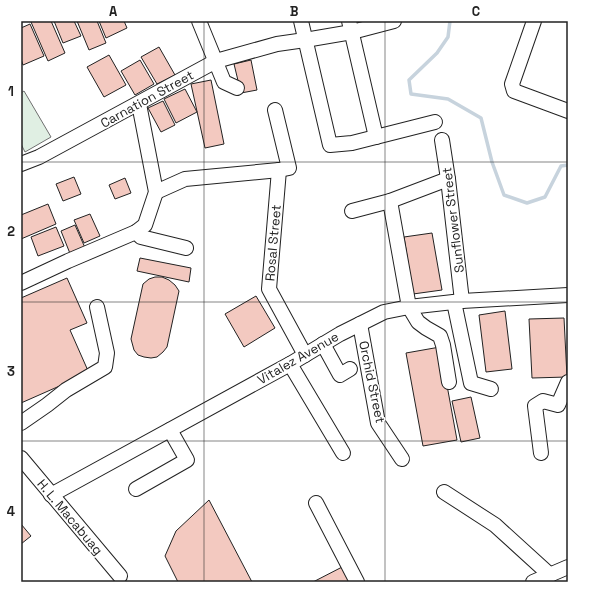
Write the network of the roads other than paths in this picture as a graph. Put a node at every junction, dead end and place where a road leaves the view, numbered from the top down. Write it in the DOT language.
graph roads {
  1 [pos="199,21"];
  2 [pos="301,21"];
  3 [pos="394,21"];
  4 [pos="534,21"];
  5 [pos="350,26"];
  6 [pos="305,40"];
  7 [pos="216,61"];
  8 [pos="237,88"];
  9 [pos="139,104"];
  10 [pos="276,110"];
  11 [pos="568,111"];
  12 [pos="434,122"];
  13 [pos="376,136"];
  14 [pos="442,140"];
  15 [pos="21,164"];
  16 [pos="284,169"];
  17 [pos="448,179"];
  18 [pos="156,192"];
  19 [pos="390,201"];
  20 [pos="352,211"];
  21 [pos="136,232"];
  22 [pos="186,248"];
  23 [pos="21,283"];
  24 [pos="568,295"];
  25 [pos="458,301"];
  26 [pos="97,307"];
  27 [pos="409,307"];
  28 [pos="360,324"];
  29 [pos="323,344"];
  30 [pos="305,355"];
  31 [pos="290,364"];
  32 [pos="350,369"];
  33 [pos="449,382"];
  34 [pos="568,382"];
  35 [pos="491,389"];
  36 [pos="21,423"];
  37 [pos="170,430"];
  38 [pos="343,453"];
  39 [pos="541,453"];
  40 [pos="402,459"];
  41 [pos="23,464"];
  42 [pos="136,489"];
  43 [pos="444,492"];
  44 [pos="51,495"];
  45 [pos="316,503"];
  46 [pos="568,567"];
  47 [pos="550,575"];
  48 [pos="120,576"];
  49 [pos="358,582"];
  50 [pos="533,582"];
  1 -- 7 [label="street"];
  2 -- 6 [label="street"];
  3 -- 5 [label="street, Carnation Street"];
  4 -- 11 [label="street"];
  5 -- 6 [label="street, Carnation Street"];
  5 -- 13 [label="street"];
  6 -- 7 [label="street, Carnation Street"];
  6 -- 13 [label="street"];
  7 -- 8 [label="street"];
  7 -- 9 [label="street, Carnation Street"];
  9 -- 15 [label="street, Carnation Street"];
  9 -- 18 [label="street"];
  10 -- 16 [label="street, Rosal Street"];
  12 -- 13 [label="street"];
  14 -- 17 [label="street, Sunflower Street"];
  16 -- 18 [label="street"];
  16 -- 30 [label="street, Rosal Street"];
  17 -- 19 [label="street"];
  17 -- 25 [label="street, Sunflower Street"];
  18 -- 21 [label="street"];
  19 -- 20 [label="street"];
  19 -- 27 [label="street"];
  21 -- 22 [label="street"];
  21 -- 23 [label="street"];
  24 -- 25 [label="street, Vitalez Avenue"];
  25 -- 27 [label="street, Vitalez Avenue"];
  25 -- 35 [label="street, Sunflower Street"];
  26 -- 36 [label="street"];
  27 -- 28 [label="street, Vitalez Avenue"];
  27 -- 33 [label="street"];
  28 -- 29 [label="street, Vitalez Avenue"];
  28 -- 40 [label="street, Orchid Street"];
  29 -- 30 [label="street, Vitalez Avenue"];
  29 -- 32 [label="street"];
  30 -- 31 [label="street, Vitalez Avenue"];
  31 -- 37 [label="street, Vitalez Avenue"];
  31 -- 38 [label="street"];
  34 -- 39 [label="street"];
  37 -- 42 [label="street"];
  37 -- 44 [label="street, Vitalez Avenue"];
  41 -- 44 [label="street, H. L. Macabuag"];
  43 -- 47 [label="street"];
  44 -- 48 [label="street, H. L. Macabuag"];
  45 -- 49 [label="street"];
  46 -- 47 [label="street"];
  47 -- 50 [label="street"];
}
